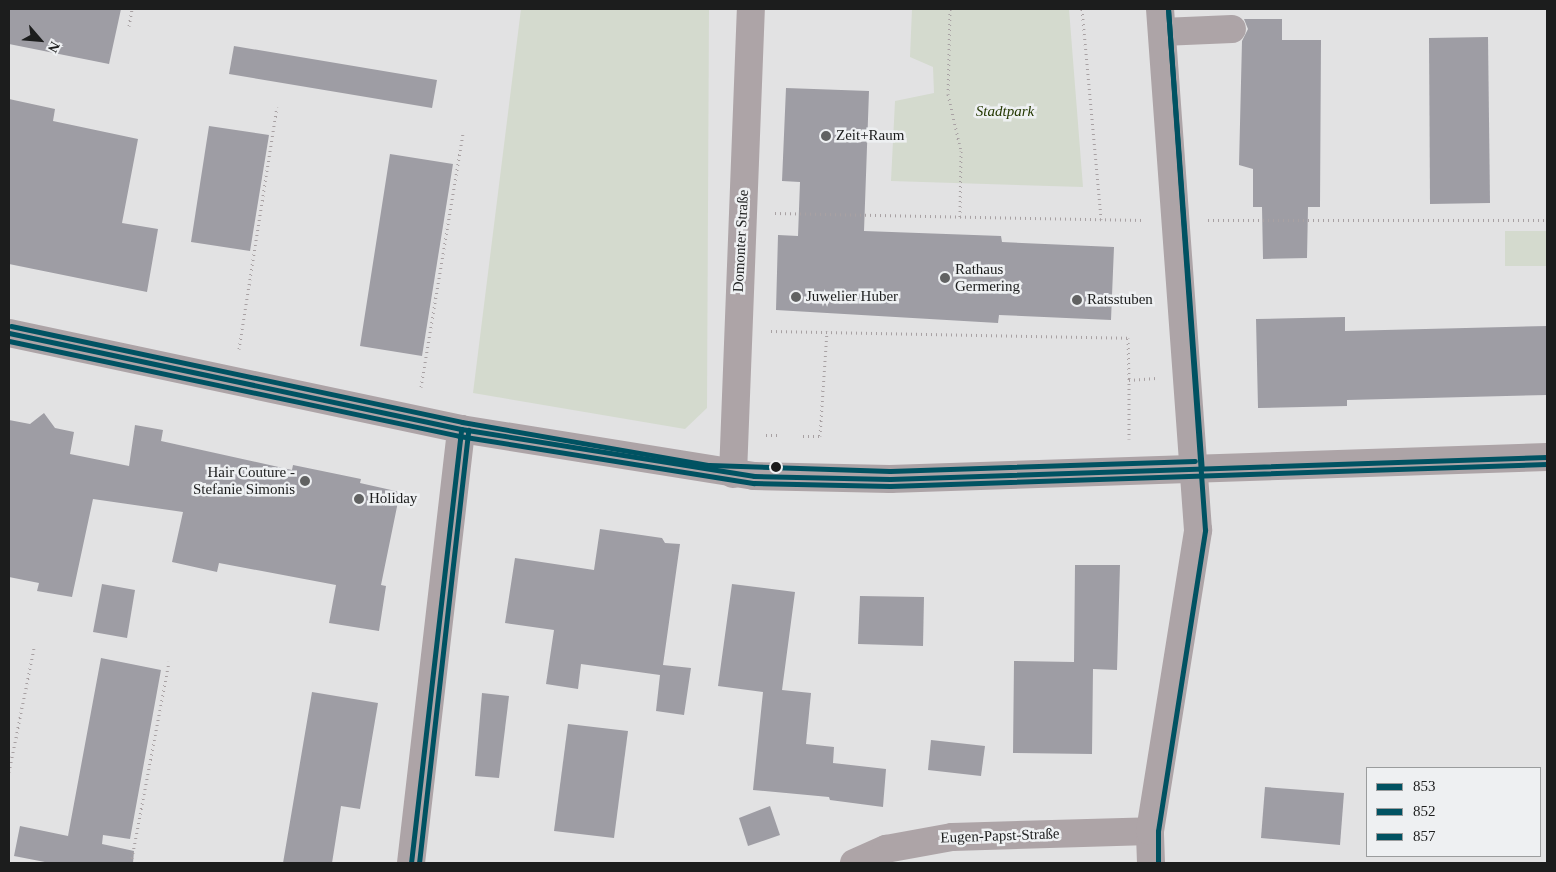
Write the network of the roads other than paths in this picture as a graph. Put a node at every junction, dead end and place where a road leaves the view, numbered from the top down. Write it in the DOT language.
graph roads {
  1 [pos="1161,21"];
  2 [pos="757,25"];
  3 [pos="1232,29"];
  4 [pos="9,334"];
  5 [pos="461,430"];
  6 [pos="1547,457"];
  7 [pos="1195,468"];
  8 [pos="733,474"];
  9 [pos="1150,832"];
  10 [pos="411,863"];
  11 [pos="854,863"];
  12 [pos="1151,863"];
  1 -- 3 [label="street"];
  1 -- 7 [label="street"];
  2 -- 8 [label="street, Domonter Straße"];
  4 -- 5 [label="street"];
  5 -- 8 [label="street"];
  5 -- 10 [label="street"];
  6 -- 7 [label="street"];
  7 -- 8 [label="street"];
  7 -- 9 [label="street"];
  9 -- 11 [label="street, Eugen-Papst-Straße"];
  9 -- 12 [label="street"];
}
